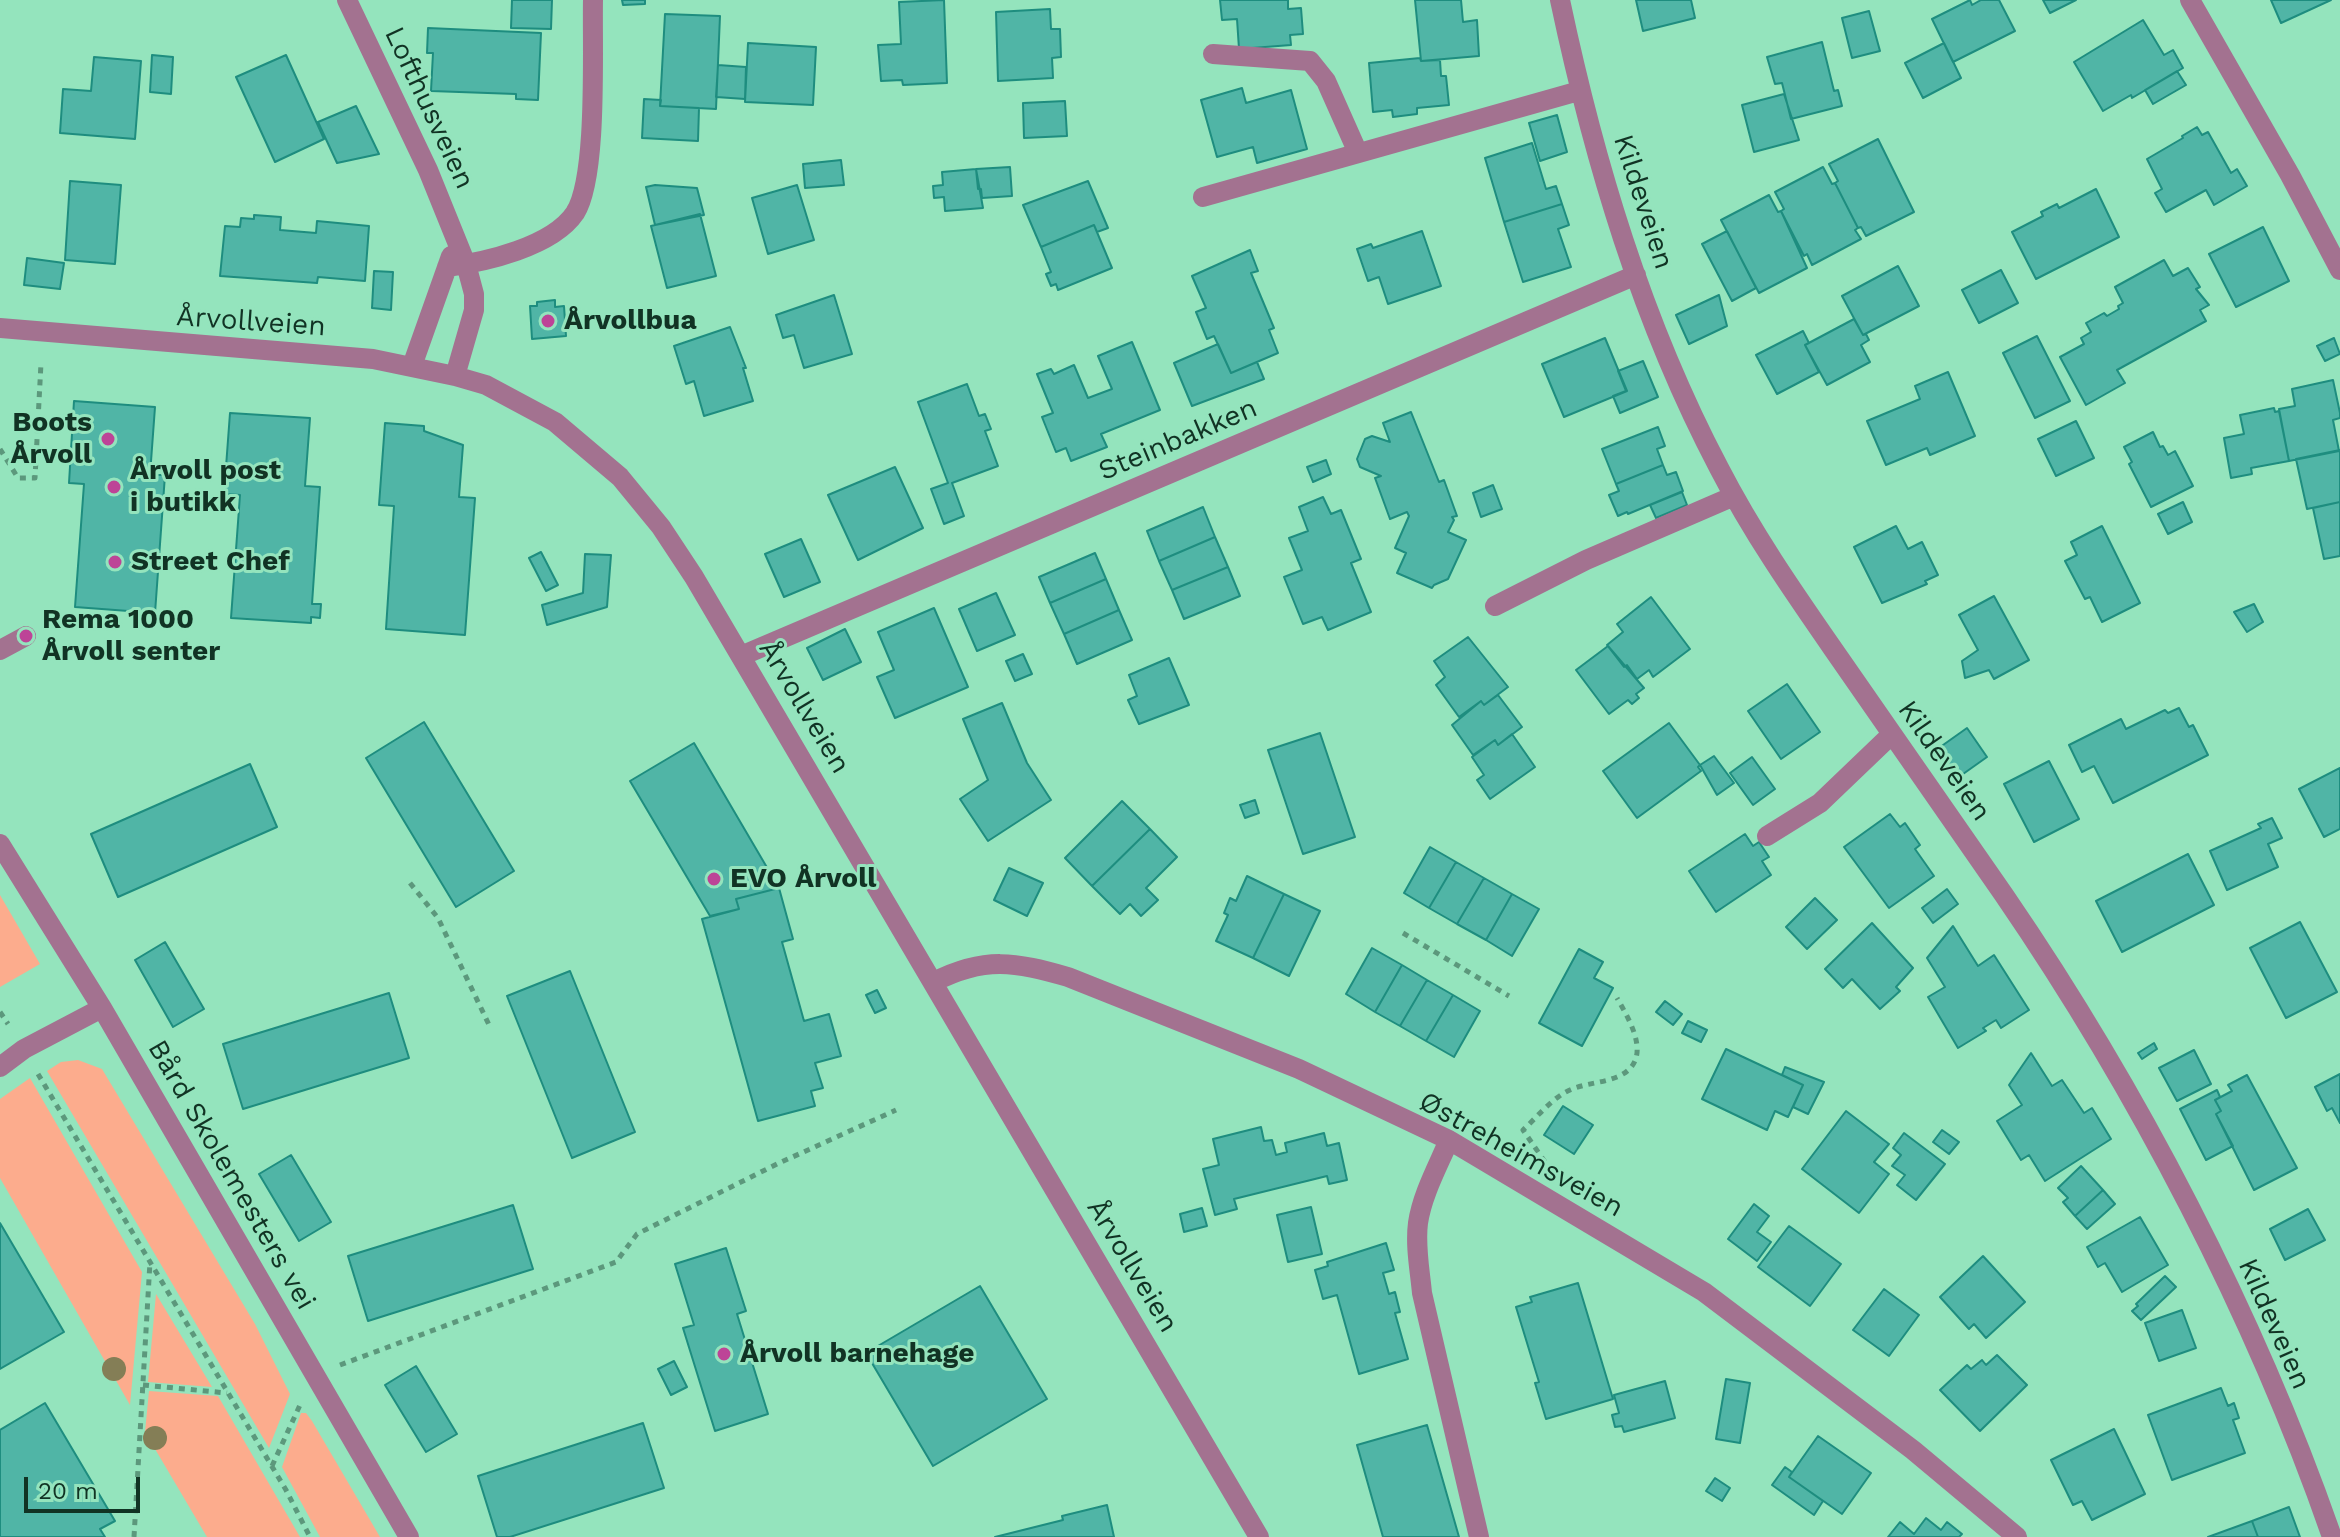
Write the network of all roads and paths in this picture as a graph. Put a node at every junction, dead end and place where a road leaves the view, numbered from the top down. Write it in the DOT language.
graph roads {
  1 [pos="347,0"];
  2 [pos="593,0"];
  3 [pos="1560,0"];
  4 [pos="2190,0"];
  5 [pos="1213,54"];
  6 [pos="1579,91"];
  7 [pos="1358,153"];
  8 [pos="1203,197"];
  9 [pos="457,266"];
  10 [pos="2340,270"];
  11 [pos="1636,275"];
  12 [pos="0,328"];
  13 [pos="41,363"];
  14 [pos="412,366"];
  15 [pos="455,376"];
  16 [pos="0,449"];
  17 [pos="1734,496"];
  18 [pos="1495,606"];
  19 [pos="26,636"];
  20 [pos="0,650"];
  21 [pos="741,656"];
  22 [pos="1891,735"];
  23 [pos="1767,836"];
  24 [pos="0,844"];
  25 [pos="410,883"];
  26 [pos="1403,933"];
  27 [pos="934,982"];
  28 [pos="1509,996"];
  29 [pos="1617,998"];
  30 [pos="102,1008"];
  31 [pos="0,1012"];
  32 [pos="491,1029"];
  33 [pos="24,1049"];
  34 [pos="0,1067"];
  35 [pos="896,1110"];
  36 [pos="1449,1140"];
  37 [pos="1547,1164"];
  38 [pos="150,1262"];
  39 [pos="335,1366"];
  40 [pos="143,1385"];
  41 [pos="228,1393"];
  42 [pos="302,1401"];
  43 [pos="272,1467"];
  44 [pos="134,1537"];
  45 [pos="310,1537"];
  46 [pos="409,1537"];
  47 [pos="1259,1537"];
  48 [pos="1479,1537"];
  49 [pos="2017,1537"];
  50 [pos="2332,1537"];
  1 -- 9 [label="street, Lofthusveien"];
  2 -- 9 [label="street"];
  3 -- 6 [label="street, Kildeveien"];
  4 -- 10 [label="street"];
  5 -- 7 [label="street"];
  6 -- 7 [label="street"];
  6 -- 11 [label="street, Kildeveien"];
  7 -- 8 [label="street"];
  9 -- 14 [label="street, Lofthusveien"];
  9 -- 15 [label="street"];
  11 -- 17 [label="street, Kildeveien"];
  11 -- 21 [label="street, Steinbakken"];
  12 -- 14 [label="street, Årvollveien"];
  13 -- 16 [label="path"];
  14 -- 15 [label="street, Årvollveien"];
  15 -- 21 [label="street, Årvollveien"];
  17 -- 18 [label="street"];
  17 -- 22 [label="street, Kildeveien"];
  19 -- 20 [label="street"];
  21 -- 27 [label="street, Årvollveien"];
  22 -- 23 [label="street"];
  22 -- 50 [label="street, Kildeveien"];
  24 -- 30 [label="street, Bård Skolemesters vei"];
  25 -- 32 [label="path"];
  26 -- 28 [label="path"];
  27 -- 36 [label="street, Østreheimsveien"];
  27 -- 47 [label="street, Årvollveien"];
  29 -- 37 [label="path"];
  30 -- 33 [label="street"];
  30 -- 46 [label="street, Bård Skolemesters vei"];
  31 -- 33 [label="path"];
  33 -- 34 [label="street"];
  33 -- 38 [label="path"];
  35 -- 39 [label="path"];
  36 -- 48 [label="street"];
  36 -- 49 [label="street, Østreheimsveien"];
  38 -- 40 [label="path"];
  38 -- 41 [label="path"];
  40 -- 41 [label="path"];
  40 -- 44 [label="path"];
  41 -- 43 [label="path"];
  42 -- 43 [label="path"];
  43 -- 45 [label="path"];
}
